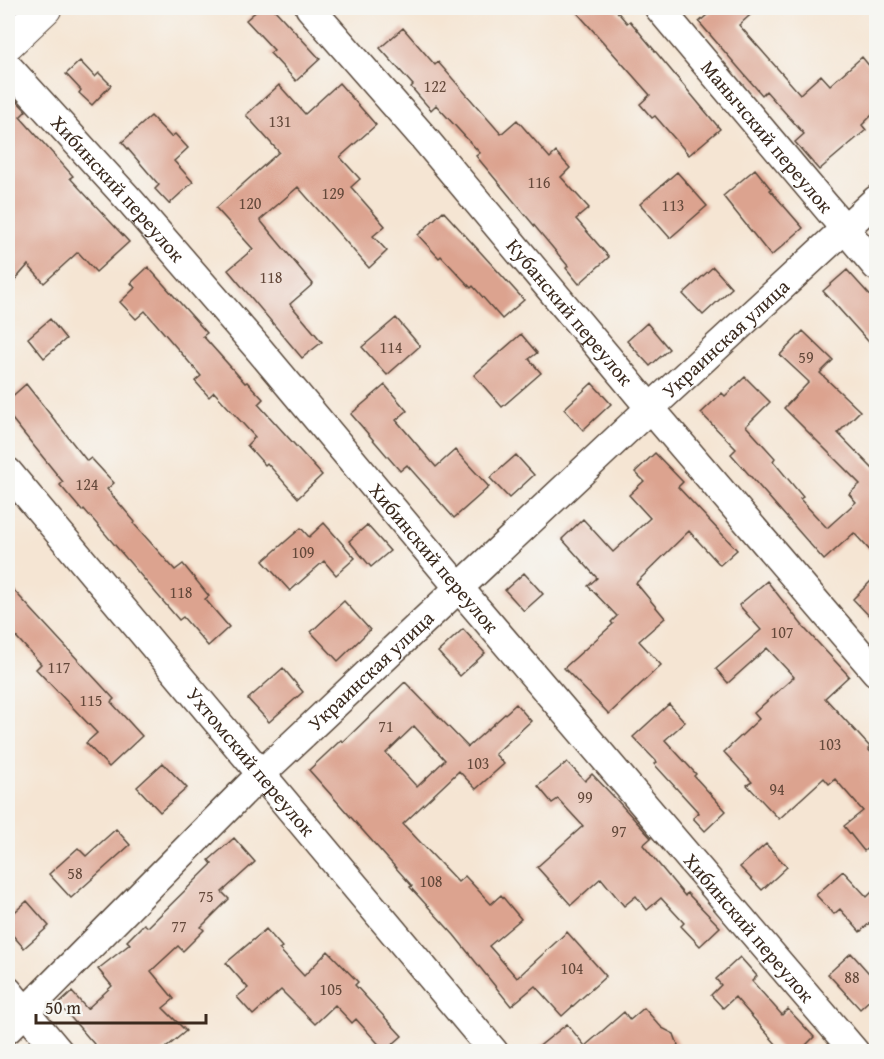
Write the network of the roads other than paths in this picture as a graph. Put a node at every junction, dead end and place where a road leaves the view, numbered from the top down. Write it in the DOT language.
graph roads {
  1 [pos="45,8"];
  2 [pos="310,8"];
  3 [pos="659,8"];
  4 [pos="8,43"];
  5 [pos="8,67"];
  6 [pos="876,200"];
  7 [pos="844,228"];
  8 [pos="876,266"];
  9 [pos="650,408"];
  10 [pos="8,472"];
  11 [pos="459,588"];
  12 [pos="876,672"];
  13 [pos="261,774"];
  14 [pos="14,1011"];
  15 [pos="59,1052"];
  16 [pos="494,1052"];
  17 [pos="855,1052"];
  1 -- 4 [label="main road"];
  2 -- 9 [label="street, Кубанский переулок"];
  3 -- 7 [label="street, Манычский переулок"];
  5 -- 11 [label="street, Хибинский переулок"];
  6 -- 7 [label="street, Украинская улица"];
  7 -- 8 [label="street, Манычский переулок"];
  7 -- 9 [label="street, Украинская улица"];
  9 -- 11 [label="street, Украинская улица"];
  9 -- 12 [label="street, Кубанский переулок"];
  10 -- 13 [label="street, Ухтомский переулок"];
  11 -- 13 [label="street, Украинская улица"];
  11 -- 17 [label="street, Хибинский переулок"];
  13 -- 14 [label="street, Украинская улица"];
  13 -- 16 [label="street, Ухтомский переулок"];
  14 -- 15 [label="street"];
}
